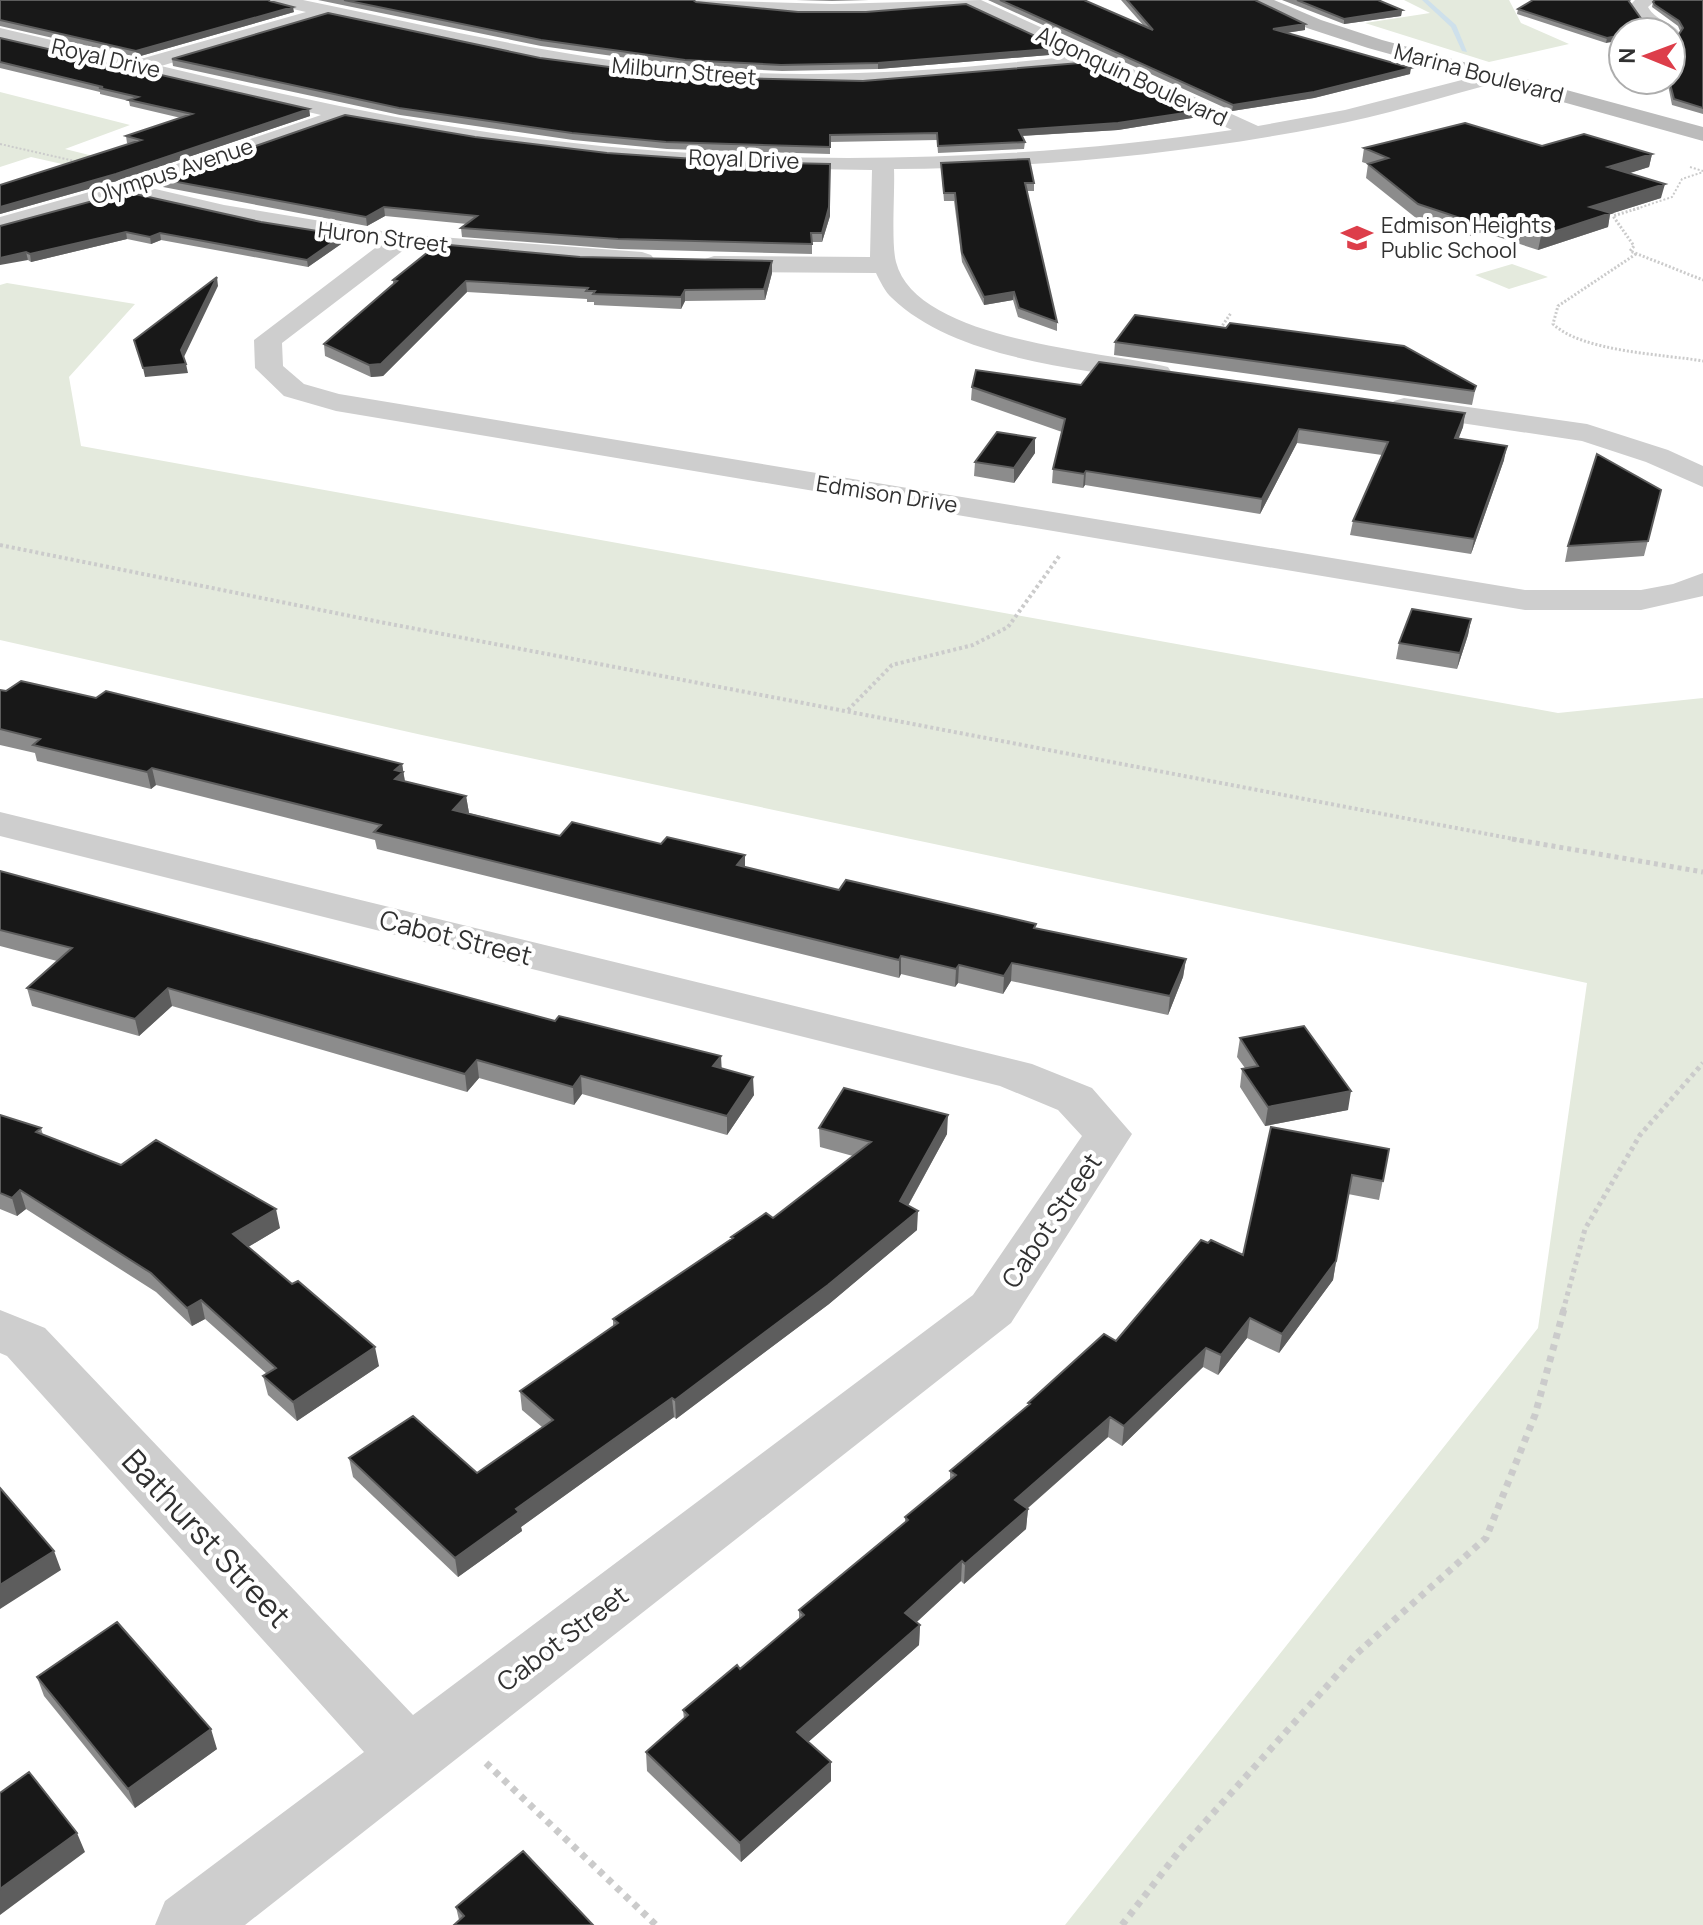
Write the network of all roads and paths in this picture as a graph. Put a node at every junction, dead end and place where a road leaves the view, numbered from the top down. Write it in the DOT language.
graph roads {
  1 [pos="277,0"];
  2 [pos="697,0"];
  3 [pos="967,0"];
  4 [pos="1259,0"];
  5 [pos="1647,0"];
  6 [pos="328,11"];
  7 [pos="1644,16"];
  8 [pos="0,34"];
  9 [pos="1096,59"];
  10 [pos="140,66"];
  11 [pos="1493,78"];
  12 [pos="344,114"];
  13 [pos="1254,132"];
  14 [pos="1703,134"];
  15 [pos="0,144"];
  16 [pos="883,162"];
  17 [pos="1690,167"];
  18 [pos="1703,172"];
  19 [pos="138,185"];
  20 [pos="1608,220"];
  21 [pos="1617,222"];
  22 [pos="0,224"];
  23 [pos="400,241"];
  24 [pos="1636,254"];
  25 [pos="884,265"];
  26 [pos="1703,280"];
  27 [pos="1703,361"];
  28 [pos="1186,376"];
  29 [pos="1371,402"];
  30 [pos="1703,478"];
  31 [pos="0,545"];
  32 [pos="1703,583"];
  33 [pos="0,824"];
  34 [pos="1703,872"];
  35 [pos="1703,1063"];
  36 [pos="0,1330"];
  37 [pos="428,1740"];
  38 [pos="190,1925"];
  39 [pos="656,1925"];
  40 [pos="1122,1925"];
  1 -- 6 [label="street, Milburn Street"];
  2 -- 3 [label="street"];
  3 -- 9 [label="street, Algonquin Boulevard"];
  4 -- 11 [label="street, Marina Boulevard"];
  5 -- 7 [label="street"];
  6 -- 9 [label="street, Milburn Street"];
  6 -- 10 [label="street"];
  8 -- 10 [label="street, Royal Drive"];
  9 -- 13 [label="street, Algonquin Boulevard"];
  10 -- 12 [label="street, Royal Drive"];
  11 -- 13 [label="street, Royal Drive"];
  11 -- 14 [label="street, Marina Boulevard"];
  12 -- 16 [label="street, Royal Drive"];
  12 -- 19 [label="street, Olympus Avenue"];
  13 -- 16 [label="street, Royal Drive"];
  15 -- 19 [label="path"];
  16 -- 25 [label="street"];
  17 -- 18 [label="path"];
  18 -- 21 [label="path"];
  19 -- 22 [label="street, Olympus Avenue"];
  19 -- 23 [label="street, Huron Street"];
  20 -- 21 [label="path"];
  21 -- 24 [label="path"];
  23 -- 25 [label="street, Huron Street"];
  23 -- 32 [label="street, Edmison Drive"];
  24 -- 26 [label="path"];
  24 -- 27 [label="path"];
  25 -- 28 [label="street"];
  29 -- 30 [label="street"];
  31 -- 34 [label="path"];
  33 -- 37 [label="street, Cabot Street"];
  35 -- 40 [label="path"];
  36 -- 37 [label="street, Bathurst Street"];
  37 -- 38 [label="street, Cabot Street"];
  37 -- 39 [label="path"];
}
